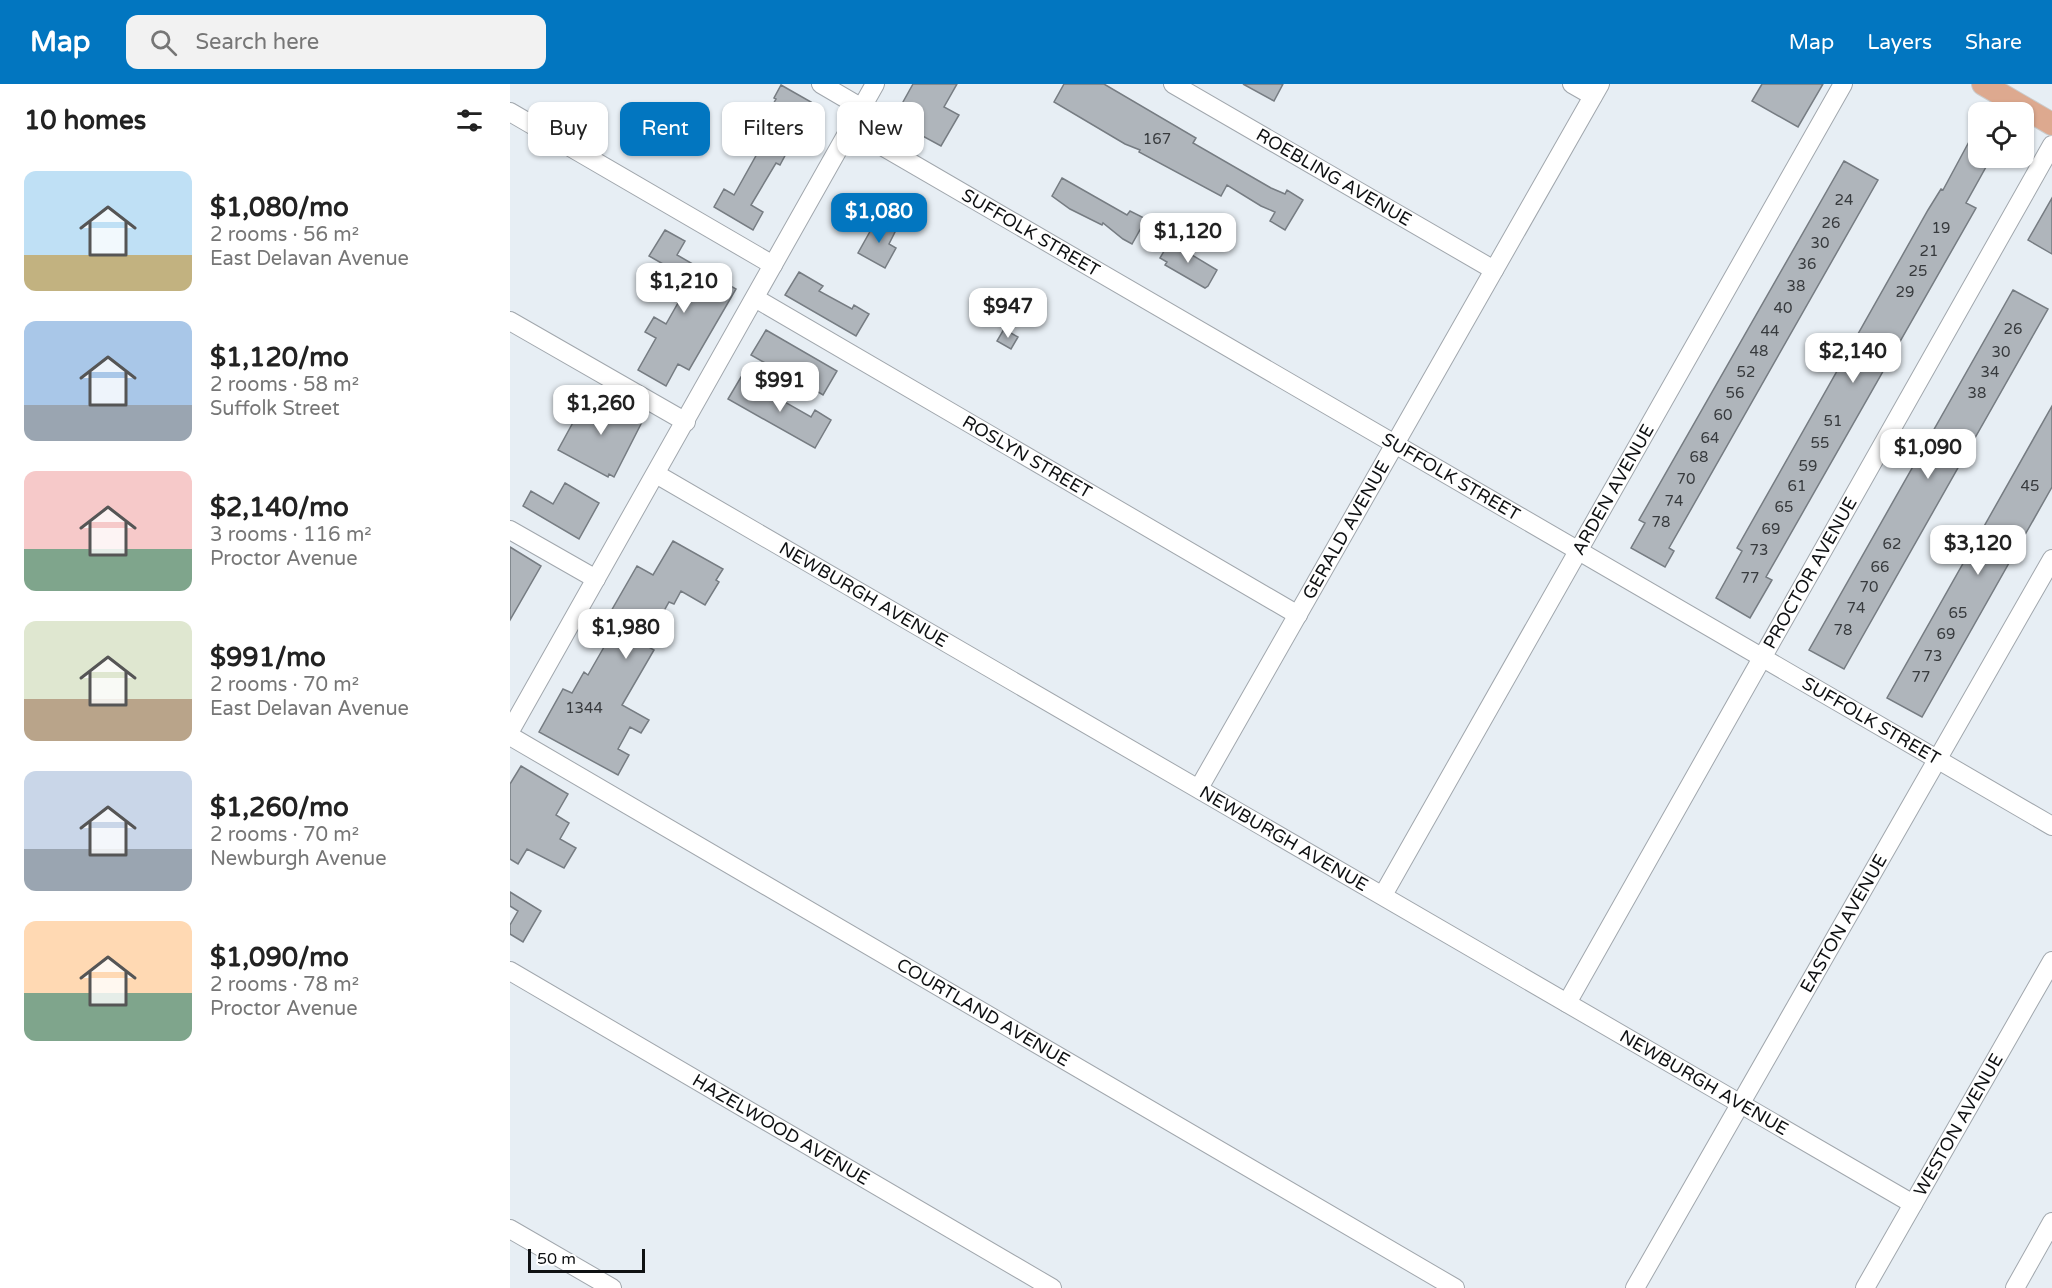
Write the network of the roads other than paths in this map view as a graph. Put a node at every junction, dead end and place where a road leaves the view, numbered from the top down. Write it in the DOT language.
graph roads {
  1 [pos="821,84"];
  2 [pos="875,84"];
  3 [pos="1173,84"];
  4 [pos="1572,84"];
  5 [pos="1843,84"];
  6 [pos="1983,84"];
  7 [pos="1596,90"];
  8 [pos="852,102"];
  9 [pos="865,102"];
  10 [pos="510,112"];
  11 [pos="2052,124"];
  12 [pos="2052,145"];
  13 [pos="837,153"];
  14 [pos="899,156"];
  15 [pos="773,266"];
  16 [pos="1494,270"];
  17 [pos="755,298"];
  18 [pos="510,321"];
  19 [pos="686,422"];
  20 [pos="1396,443"];
  21 [pos="656,474"];
  22 [pos="510,530"];
  23 [pos="1579,550"];
  24 [pos="2052,559"];
  25 [pos="596,579"];
  26 [pos="1298,615"];
  27 [pos="1762,658"];
  28 [pos="510,731"];
  29 [pos="510,736"];
  30 [pos="1937,759"];
  31 [pos="1199,788"];
  32 [pos="2052,826"];
  33 [pos="1383,896"];
  34 [pos="2052,961"];
  35 [pos="510,971"];
  36 [pos="1567,1003"];
  37 [pos="1740,1104"];
  38 [pos="1913,1204"];
  39 [pos="2052,1222"];
  40 [pos="510,1228"];
  41 [pos="612,1288"];
  42 [pos="1052,1288"];
  43 [pos="1455,1288"];
  44 [pos="1635,1288"];
  45 [pos="1864,1288"];
  46 [pos="2015,1288"];
  1 -- 8 [label="street"];
  2 -- 9 [label="street"];
  3 -- 16 [label="street, ROEBLING AVENUE"];
  4 -- 7 [label="street"];
  5 -- 23 [label="street, ARDEN AVENUE"];
  6 -- 11 [label="main road"];
  7 -- 16 [label="street, GERALD AVENUE"];
  10 -- 15 [label="street"];
  12 -- 27 [label="street, PROCTOR AVENUE"];
  13 -- 15 [label="street"];
  14 -- 20 [label="street, SUFFOLK STREET"];
  15 -- 17 [label="street"];
  16 -- 20 [label="street, GERALD AVENUE"];
  17 -- 19 [label="street"];
  17 -- 26 [label="street, ROSLYN STREET"];
  18 -- 19 [label="street"];
  19 -- 21 [label="street"];
  20 -- 23 [label="street, SUFFOLK STREET"];
  20 -- 26 [label="street, GERALD AVENUE"];
  21 -- 25 [label="street"];
  21 -- 31 [label="street, NEWBURGH AVENUE"];
  22 -- 25 [label="street"];
  23 -- 27 [label="street, SUFFOLK STREET"];
  23 -- 33 [label="street, ARDEN AVENUE"];
  24 -- 30 [label="street, EASTON AVENUE"];
  25 -- 28 [label="street"];
  26 -- 31 [label="street, GERALD AVENUE"];
  27 -- 30 [label="street, SUFFOLK STREET"];
  27 -- 36 [label="street, PROCTOR AVENUE"];
  29 -- 43 [label="street, COURTLAND AVENUE"];
  30 -- 32 [label="street, SUFFOLK STREET"];
  30 -- 37 [label="street, EASTON AVENUE"];
  31 -- 33 [label="street, NEWBURGH AVENUE"];
  33 -- 36 [label="street, NEWBURGH AVENUE"];
  34 -- 38 [label="street, WESTON AVENUE"];
  35 -- 42 [label="street, HAZELWOOD AVENUE"];
  36 -- 37 [label="street, NEWBURGH AVENUE"];
  37 -- 38 [label="street, NEWBURGH AVENUE"];
  37 -- 44 [label="street, EASTON AVENUE"];
  38 -- 45 [label="street, WESTON AVENUE"];
  39 -- 46 [label="street"];
  40 -- 41 [label="street"];
}
